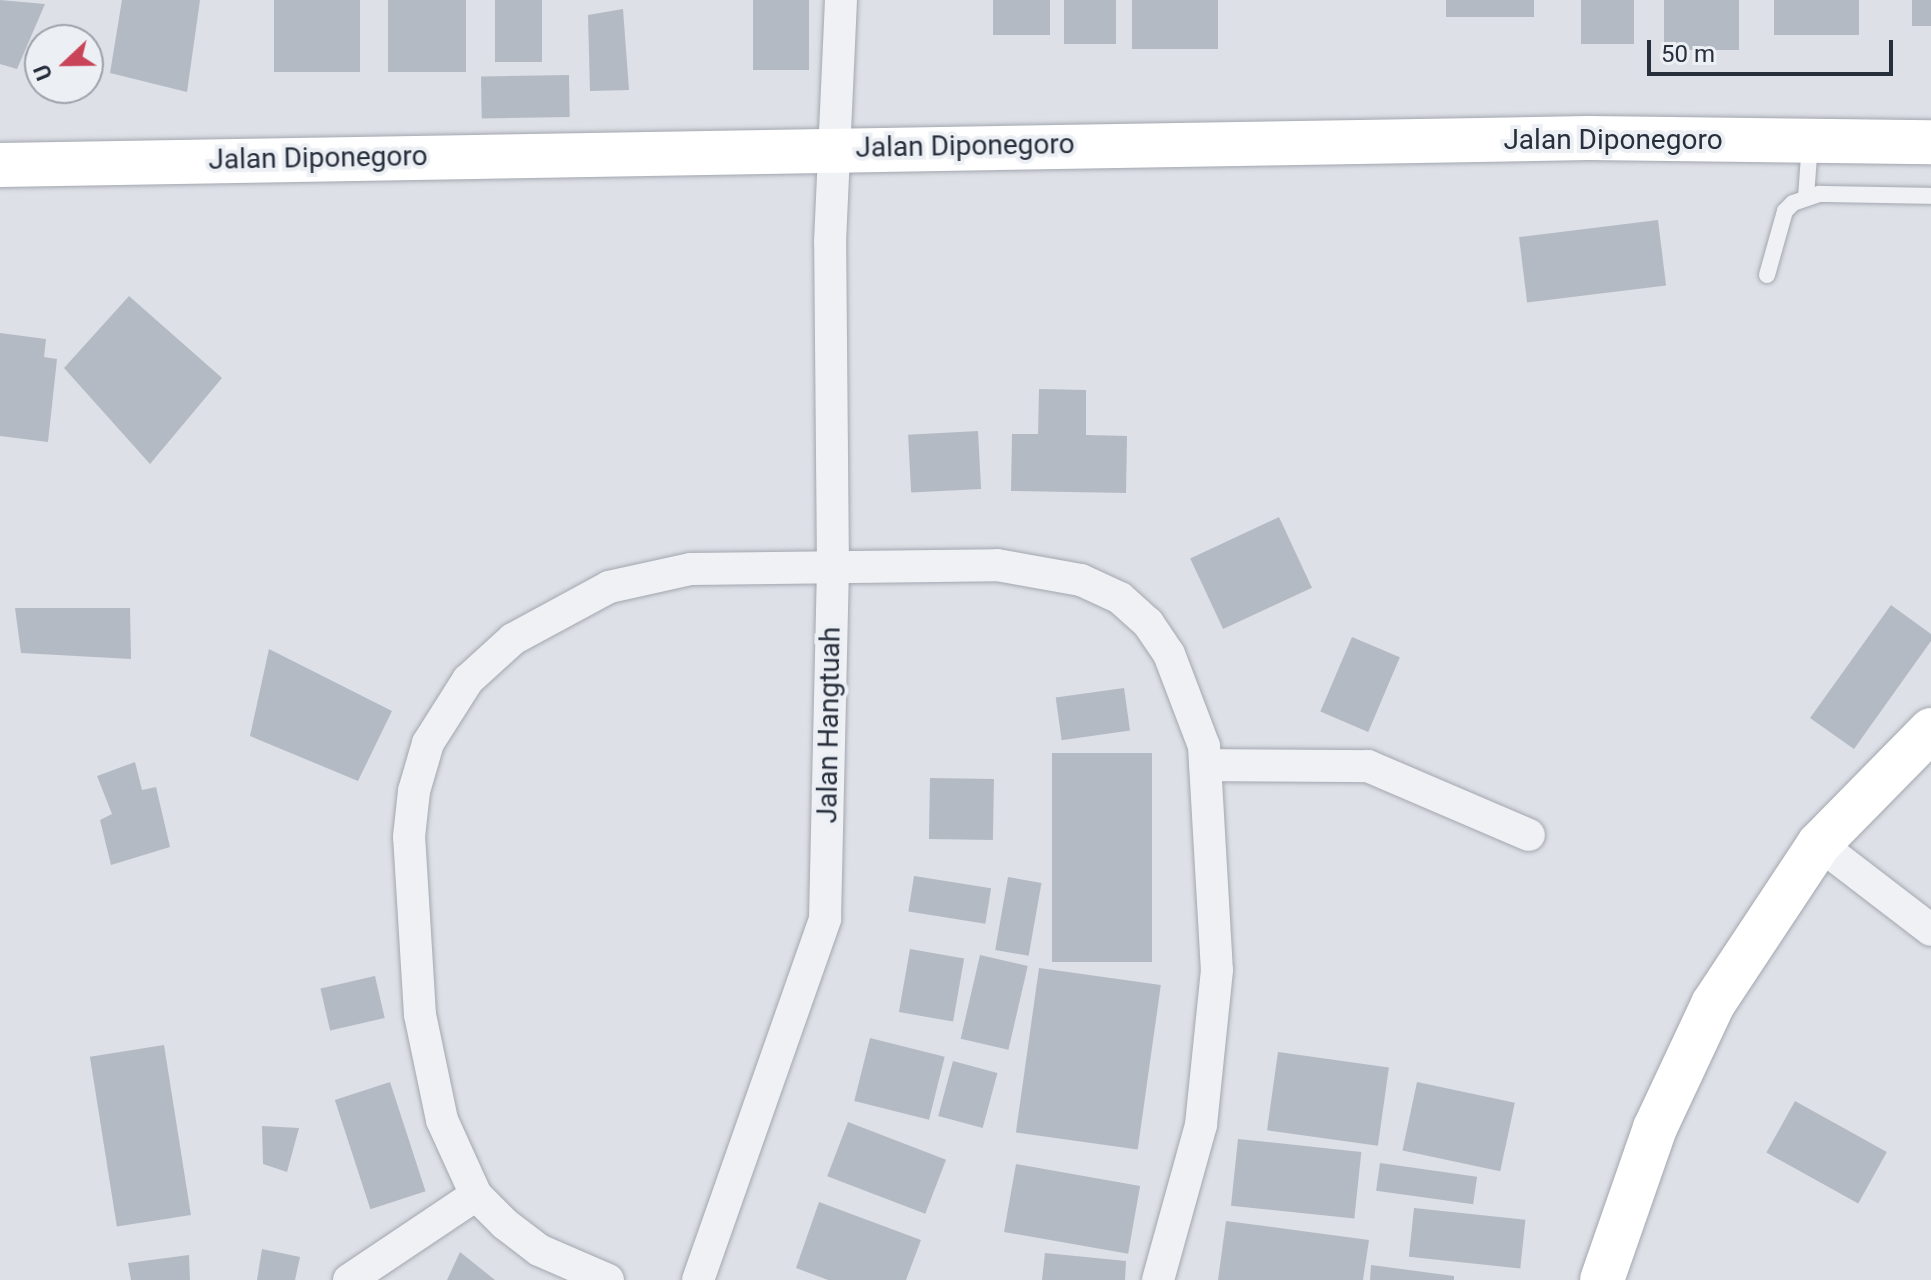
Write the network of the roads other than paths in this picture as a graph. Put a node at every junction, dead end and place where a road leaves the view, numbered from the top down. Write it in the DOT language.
graph roads {
  1 [pos="841,0"];
  2 [pos="1810,141"];
  3 [pos="1931,142"];
  4 [pos="838,148"];
  5 [pos="0,165"];
  6 [pos="1931,196"];
  7 [pos="1806,197"];
  8 [pos="1767,275"];
  9 [pos="833,570"];
  10 [pos="1931,730"];
  11 [pos="1205,765"];
  12 [pos="1529,835"];
  13 [pos="1819,844"];
  14 [pos="1931,930"];
  15 [pos="476,1195"];
  16 [pos="349,1280"];
  17 [pos="608,1280"];
  18 [pos="698,1280"];
  19 [pos="1158,1280"];
  20 [pos="1602,1280"];
  1 -- 4 [label="street, Jalan Hangtuah"];
  2 -- 3 [label="street, Jalan Diponegoro"];
  2 -- 4 [label="street, Jalan Diponegoro"];
  2 -- 7 [label="lane"];
  4 -- 5 [label="street, Jalan Diponegoro"];
  4 -- 9 [label="street, Jalan Hangtuah"];
  6 -- 7 [label="lane"];
  7 -- 8 [label="lane"];
  9 -- 11 [label="street"];
  9 -- 15 [label="street"];
  9 -- 18 [label="street, Jalan Hangtuah"];
  10 -- 13 [label="street"];
  11 -- 12 [label="street"];
  11 -- 19 [label="street"];
  13 -- 14 [label="street"];
  13 -- 20 [label="street"];
  15 -- 16 [label="street"];
  15 -- 17 [label="street"];
}
